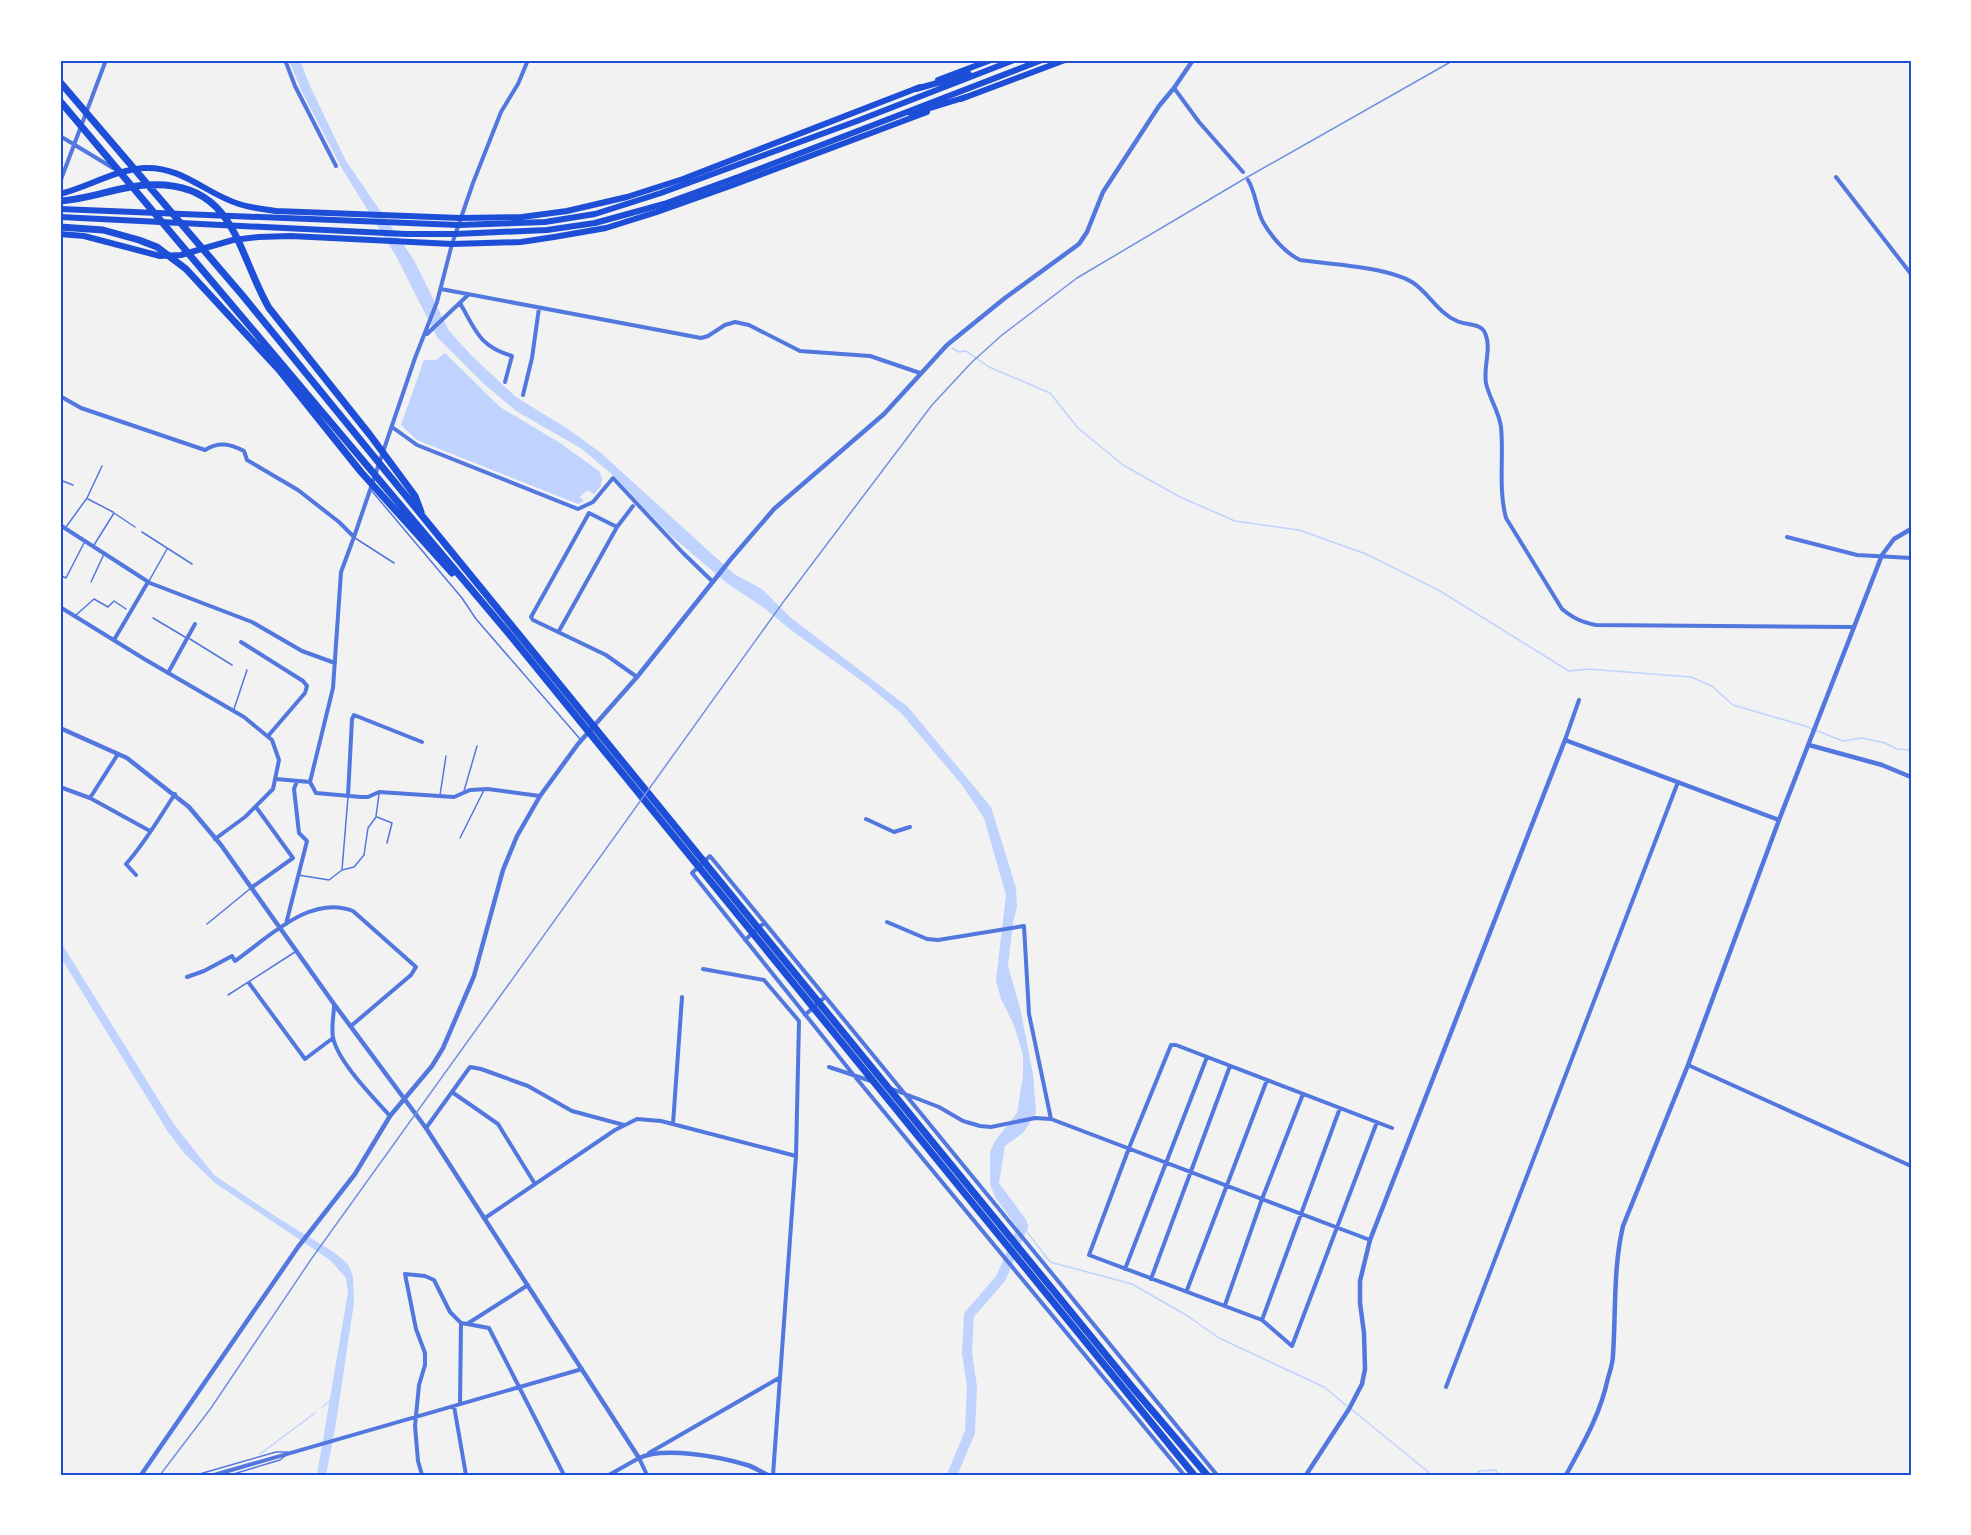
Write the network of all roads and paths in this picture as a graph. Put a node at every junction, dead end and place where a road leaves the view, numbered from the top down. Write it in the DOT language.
graph roads {
  1 [pos="106,60"];
  2 [pos="285,60"];
  3 [pos="528,60"];
  4 [pos="991,60"];
  5 [pos="1014,60"];
  6 [pos="1042,60"];
  7 [pos="1065,60"];
  8 [pos="1192,60"];
  9 [pos="1004,64"];
  10 [pos="60,82"];
  11 [pos="1174,88"];
  12 [pos="916,89"];
  13 [pos="966,97"];
  14 [pos="60,101"];
  15 [pos="862,128"];
  16 [pos="60,136"];
  17 [pos="75,145"];
  18 [pos="336,166"];
  19 [pos="1243,172"];
  20 [pos="118,173"];
  21 [pos="1836,177"];
  22 [pos="1248,180"];
  23 [pos="60,182"];
  24 [pos="60,194"];
  25 [pos="60,201"];
  26 [pos="60,209"];
  27 [pos="60,217"];
  28 [pos="459,222"];
  29 [pos="60,227"];
  30 [pos="60,234"];
  31 [pos="455,234"];
  32 [pos="452,244"];
  33 [pos="1911,274"];
  34 [pos="441,289"];
  35 [pos="468,295"];
  36 [pos="460,303"];
  37 [pos="538,308"];
  38 [pos="428,331"];
  39 [pos="920,373"];
  40 [pos="505,382"];
  41 [pos="523,395"];
  42 [pos="60,396"];
  43 [pos="392,427"];
  44 [pos="102,466"];
  45 [pos="60,480"];
  46 [pos="73,485"];
  47 [pos="370,489"];
  48 [pos="87,498"];
  49 [pos="633,506"];
  50 [pos="114,513"];
  51 [pos="423,517"];
  52 [pos="60,525"];
  53 [pos="135,527"];
  54 [pos="617,527"];
  55 [pos="66,528"];
  56 [pos="1911,528"];
  57 [pos="142,532"];
  58 [pos="354,537"];
  59 [pos="1787,537"];
  60 [pos="85,541"];
  61 [pos="93,546"];
  62 [pos="167,548"];
  63 [pos="105,554"];
  64 [pos="1882,555"];
  65 [pos="1911,558"];
  66 [pos="394,563"];
  67 [pos="192,564"];
  68 [pos="60,575"];
  69 [pos="715,579"];
  70 [pos="91,582"];
  71 [pos="148,582"];
  72 [pos="60,607"];
  73 [pos="126,609"];
  74 [pos="75,616"];
  75 [pos="153,618"];
  76 [pos="195,624"];
  77 [pos="1853,627"];
  78 [pos="559,631"];
  79 [pos="508,634"];
  80 [pos="187,638"];
  81 [pos="114,640"];
  82 [pos="240,642"];
  83 [pos="335,663"];
  84 [pos="232,665"];
  85 [pos="247,670"];
  86 [pos="168,673"];
  87 [pos="637,677"];
  88 [pos="1579,700"];
  89 [pos="233,711"];
  90 [pos="60,728"];
  91 [pos="268,736"];
  92 [pos="1565,740"];
  93 [pos="422,742"];
  94 [pos="580,742"];
  95 [pos="1809,745"];
  96 [pos="477,746"];
  97 [pos="118,754"];
  98 [pos="446,756"];
  99 [pos="1911,777"];
  100 [pos="276,779"];
  101 [pos="297,781"];
  102 [pos="1678,782"];
  103 [pos="310,783"];
  104 [pos="60,788"];
  105 [pos="484,789"];
  106 [pos="379,792"];
  107 [pos="464,793"];
  108 [pos="175,794"];
  109 [pos="348,796"];
  110 [pos="440,796"];
  111 [pos="540,796"];
  112 [pos="90,798"];
  113 [pos="256,807"];
  114 [pos="376,817"];
  115 [pos="866,819"];
  116 [pos="1779,820"];
  117 [pos="910,826"];
  118 [pos="150,831"];
  119 [pos="215,838"];
  120 [pos="460,838"];
  121 [pos="387,843"];
  122 [pos="342,870"];
  123 [pos="136,875"];
  124 [pos="298,876"];
  125 [pos="251,888"];
  126 [pos="887,922"];
  127 [pos="765,923"];
  128 [pos="207,924"];
  129 [pos="286,925"];
  130 [pos="280,929"];
  131 [pos="745,940"];
  132 [pos="297,951"];
  133 [pos="703,969"];
  134 [pos="187,977"];
  135 [pos="249,983"];
  136 [pos="228,995"];
  137 [pos="825,996"];
  138 [pos="682,997"];
  139 [pos="334,1004"];
  140 [pos="805,1015"];
  141 [pos="351,1026"];
  142 [pos="333,1038"];
  143 [pos="1208,1057"];
  144 [pos="1688,1065"];
  145 [pos="1230,1066"];
  146 [pos="830,1067"];
  147 [pos="852,1073"];
  148 [pos="1267,1080"];
  149 [pos="452,1092"];
  150 [pos="905,1094"];
  151 [pos="1303,1094"];
  152 [pos="1340,1108"];
  153 [pos="920,1112"];
  154 [pos="390,1116"];
  155 [pos="1051,1119"];
  156 [pos="1377,1122"];
  157 [pos="673,1124"];
  158 [pos="624,1125"];
  159 [pos="426,1128"];
  160 [pos="1392,1128"];
  161 [pos="899,1131"];
  162 [pos="1129,1148"];
  163 [pos="796,1156"];
  164 [pos="1166,1162"];
  165 [pos="1911,1166"];
  166 [pos="1190,1172"];
  167 [pos="535,1184"];
  168 [pos="1228,1186"];
  169 [pos="1262,1199"];
  170 [pos="1300,1214"];
  171 [pos="1005,1216"];
  172 [pos="485,1218"];
  173 [pos="1337,1228"];
  174 [pos="985,1234"];
  175 [pos="1371,1240"];
  176 [pos="1125,1269"];
  177 [pos="1151,1279"];
  178 [pos="528,1285"];
  179 [pos="1187,1290"];
  180 [pos="1225,1305"];
  181 [pos="1087,1316"];
  182 [pos="1262,1320"];
  183 [pos="461,1323"];
  184 [pos="468,1324"];
  185 [pos="1068,1334"];
  186 [pos="582,1368"];
  187 [pos="780,1377"];
  188 [pos="518,1385"];
  189 [pos="1446,1387"];
  190 [pos="460,1404"];
  191 [pos="454,1406"];
  192 [pos="292,1452"];
  193 [pos="649,1453"];
  194 [pos="639,1458"];
  195 [pos="141,1475"];
  196 [pos="196,1475"];
  197 [pos="214,1475"];
  198 [pos="230,1475"];
  199 [pos="422,1475"];
  200 [pos="466,1475"];
  201 [pos="564,1475"];
  202 [pos="609,1475"];
  203 [pos="647,1475"];
  204 [pos="768,1475"];
  205 [pos="773,1475"];
  206 [pos="1184,1475"];
  207 [pos="1194,1475"];
  208 [pos="1207,1475"];
  209 [pos="1217,1475"];
  210 [pos="1306,1475"];
  211 [pos="1566,1475"];
  1 -- 17 [label="street"];
  2 -- 18 [label="street"];
  3 -- 28 [label="street"];
  4 -- 12 [label="main road"];
  5 -- 9 [label="main road"];
  6 -- 15 [label="main road"];
  7 -- 13 [label="main road"];
  8 -- 11 [label="street"];
  9 -- 12 [label="main road"];
  9 -- 28 [label="main road"];
  10 -- 51 [label="highway"];
  11 -- 19 [label="street"];
  11 -- 39 [label="street"];
  12 -- 28 [label="main road"];
  13 -- 15 [label="main road"];
  13 -- 32 [label="main road"];
  14 -- 79 [label="highway"];
  15 -- 31 [label="main road"];
  16 -- 17 [label="street"];
  17 -- 20 [label="street"];
  17 -- 23 [label="street"];
  20 -- 24 [label="main road"];
  20 -- 28 [label="main road"];
  21 -- 33 [label="street"];
  22 -- 77 [label="street"];
  25 -- 51 [label="highway"];
  26 -- 28 [label="main road"];
  27 -- 31 [label="main road"];
  28 -- 31 [label="street"];
  29 -- 79 [label="highway"];
  30 -- 32 [label="main road"];
  31 -- 32 [label="street"];
  32 -- 34 [label="street"];
  34 -- 35 [label="street"];
  34 -- 38 [label="street"];
  35 -- 36 [label="street"];
  35 -- 37 [label="street"];
  36 -- 38 [label="street"];
  36 -- 40 [label="street"];
  37 -- 39 [label="street"];
  37 -- 41 [label="street"];
  38 -- 43 [label="street"];
  39 -- 69 [label="street"];
  42 -- 58 [label="street"];
  43 -- 47 [label="street"];
  43 -- 69 [label="street"];
  44 -- 48 [label="lane"];
  45 -- 46 [label="lane"];
  47 -- 58 [label="street"];
  47 -- 94 [label="lane"];
  48 -- 50 [label="lane"];
  48 -- 55 [label="lane"];
  49 -- 54 [label="street"];
  50 -- 53 [label="lane"];
  50 -- 61 [label="lane"];
  51 -- 208 [label="highway"];
  52 -- 55 [label="street"];
  54 -- 78 [label="street"];
  54 -- 78 [label="street"];
  55 -- 60 [label="street"];
  56 -- 64 [label="street"];
  57 -- 62 [label="lane"];
  58 -- 66 [label="lane"];
  58 -- 83 [label="street"];
  59 -- 64 [label="street"];
  60 -- 61 [label="street"];
  60 -- 68 [label="lane"];
  61 -- 63 [label="street"];
  62 -- 67 [label="lane"];
  62 -- 71 [label="lane"];
  63 -- 70 [label="lane"];
  63 -- 71 [label="street"];
  64 -- 65 [label="street"];
  64 -- 77 [label="street"];
  69 -- 87 [label="street"];
  71 -- 81 [label="street"];
  71 -- 83 [label="street"];
  72 -- 74 [label="street"];
  73 -- 74 [label="lane"];
  74 -- 81 [label="street"];
  75 -- 80 [label="lane"];
  76 -- 80 [label="street"];
  77 -- 95 [label="street"];
  78 -- 87 [label="street"];
  79 -- 207 [label="highway"];
  80 -- 84 [label="lane"];
  80 -- 86 [label="street"];
  81 -- 86 [label="street"];
  82 -- 91 [label="street"];
  83 -- 103 [label="street"];
  85 -- 89 [label="lane"];
  86 -- 89 [label="street"];
  87 -- 94 [label="street"];
  88 -- 92 [label="street"];
  89 -- 91 [label="street"];
  90 -- 97 [label="street"];
  91 -- 100 [label="street"];
  92 -- 102 [label="street"];
  92 -- 175 [label="street"];
  93 -- 109 [label="street"];
  94 -- 111 [label="street"];
  95 -- 99 [label="street"];
  95 -- 116 [label="street"];
  96 -- 107 [label="lane"];
  97 -- 108 [label="street"];
  97 -- 112 [label="street"];
  98 -- 110 [label="lane"];
  100 -- 101 [label="street"];
  100 -- 113 [label="street"];
  101 -- 103 [label="street"];
  101 -- 124 [label="street"];
  102 -- 116 [label="street"];
  102 -- 189 [label="street"];
  103 -- 109 [label="street"];
  104 -- 112 [label="street"];
  105 -- 107 [label="street"];
  105 -- 111 [label="street"];
  105 -- 120 [label="lane"];
  106 -- 109 [label="street"];
  106 -- 110 [label="street"];
  106 -- 114 [label="lane"];
  107 -- 110 [label="street"];
  108 -- 118 [label="street"];
  108 -- 119 [label="street"];
  109 -- 122 [label="lane"];
  111 -- 154 [label="street"];
  112 -- 118 [label="street"];
  113 -- 119 [label="street"];
  113 -- 125 [label="street"];
  114 -- 121 [label="lane"];
  114 -- 122 [label="lane"];
  115 -- 117 [label="street"];
  116 -- 144 [label="street"];
  118 -- 123 [label="street"];
  119 -- 125 [label="street"];
  122 -- 124 [label="lane"];
  124 -- 129 [label="street"];
  125 -- 128 [label="lane"];
  125 -- 130 [label="street"];
  126 -- 155 [label="street"];
  127 -- 131 [label="street"];
  127 -- 131 [label="street"];
  127 -- 137 [label="street"];
  129 -- 130 [label="street"];
  129 -- 141 [label="street"];
  130 -- 132 [label="street"];
  130 -- 134 [label="street"];
  131 -- 140 [label="street"];
  132 -- 135 [label="lane"];
  132 -- 139 [label="street"];
  133 -- 163 [label="street"];
  135 -- 136 [label="lane"];
  135 -- 142 [label="street"];
  137 -- 140 [label="street"];
  137 -- 150 [label="street"];
  138 -- 157 [label="street"];
  139 -- 141 [label="street"];
  139 -- 142 [label="street"];
  140 -- 147 [label="street"];
  141 -- 159 [label="street"];
  142 -- 154 [label="street"];
  143 -- 145 [label="street"];
  143 -- 162 [label="street"];
  143 -- 164 [label="street"];
  144 -- 165 [label="street"];
  144 -- 211 [label="street"];
  145 -- 148 [label="street"];
  145 -- 166 [label="street"];
  146 -- 147 [label="street"];
  147 -- 150 [label="street"];
  147 -- 161 [label="street"];
  148 -- 151 [label="street"];
  148 -- 168 [label="street"];
  149 -- 158 [label="street"];
  149 -- 159 [label="street"];
  149 -- 167 [label="street"];
  150 -- 153 [label="street"];
  150 -- 155 [label="street"];
  151 -- 152 [label="street"];
  151 -- 169 [label="street"];
  152 -- 156 [label="street"];
  152 -- 170 [label="street"];
  153 -- 161 [label="street"];
  153 -- 171 [label="street"];
  154 -- 195 [label="street"];
  155 -- 162 [label="street"];
  156 -- 160 [label="street"];
  156 -- 173 [label="street"];
  157 -- 158 [label="street"];
  157 -- 163 [label="street"];
  158 -- 167 [label="street"];
  159 -- 172 [label="street"];
  161 -- 174 [label="street"];
  162 -- 164 [label="street"];
  162 -- 176 [label="street"];
  163 -- 187 [label="street"];
  164 -- 166 [label="street"];
  164 -- 176 [label="street"];
  166 -- 168 [label="street"];
  166 -- 177 [label="street"];
  167 -- 172 [label="street"];
  168 -- 169 [label="street"];
  168 -- 179 [label="street"];
  169 -- 170 [label="street"];
  169 -- 180 [label="street"];
  170 -- 173 [label="street"];
  170 -- 182 [label="street"];
  171 -- 174 [label="street"];
  171 -- 181 [label="street"];
  172 -- 178 [label="street"];
  173 -- 175 [label="street"];
  173 -- 182 [label="street"];
  174 -- 185 [label="street"];
  175 -- 210 [label="street"];
  176 -- 177 [label="street"];
  177 -- 179 [label="street"];
  178 -- 184 [label="street"];
  178 -- 186 [label="street"];
  179 -- 180 [label="street"];
  180 -- 182 [label="street"];
  181 -- 185 [label="street"];
  181 -- 209 [label="street"];
  183 -- 184 [label="street"];
  183 -- 190 [label="street"];
  183 -- 199 [label="street"];
  184 -- 188 [label="street"];
  185 -- 206 [label="street"];
  186 -- 188 [label="street"];
  186 -- 194 [label="street"];
  187 -- 193 [label="street"];
  187 -- 205 [label="street"];
  188 -- 190 [label="street"];
  188 -- 201 [label="street"];
  190 -- 191 [label="street"];
  191 -- 192 [label="street"];
  191 -- 200 [label="street"];
  192 -- 196 [label="lane"];
  192 -- 197 [label="street"];
  192 -- 198 [label="lane"];
  193 -- 194 [label="street"];
  193 -- 204 [label="street"];
  194 -- 202 [label="street"];
  194 -- 203 [label="street"];
}
